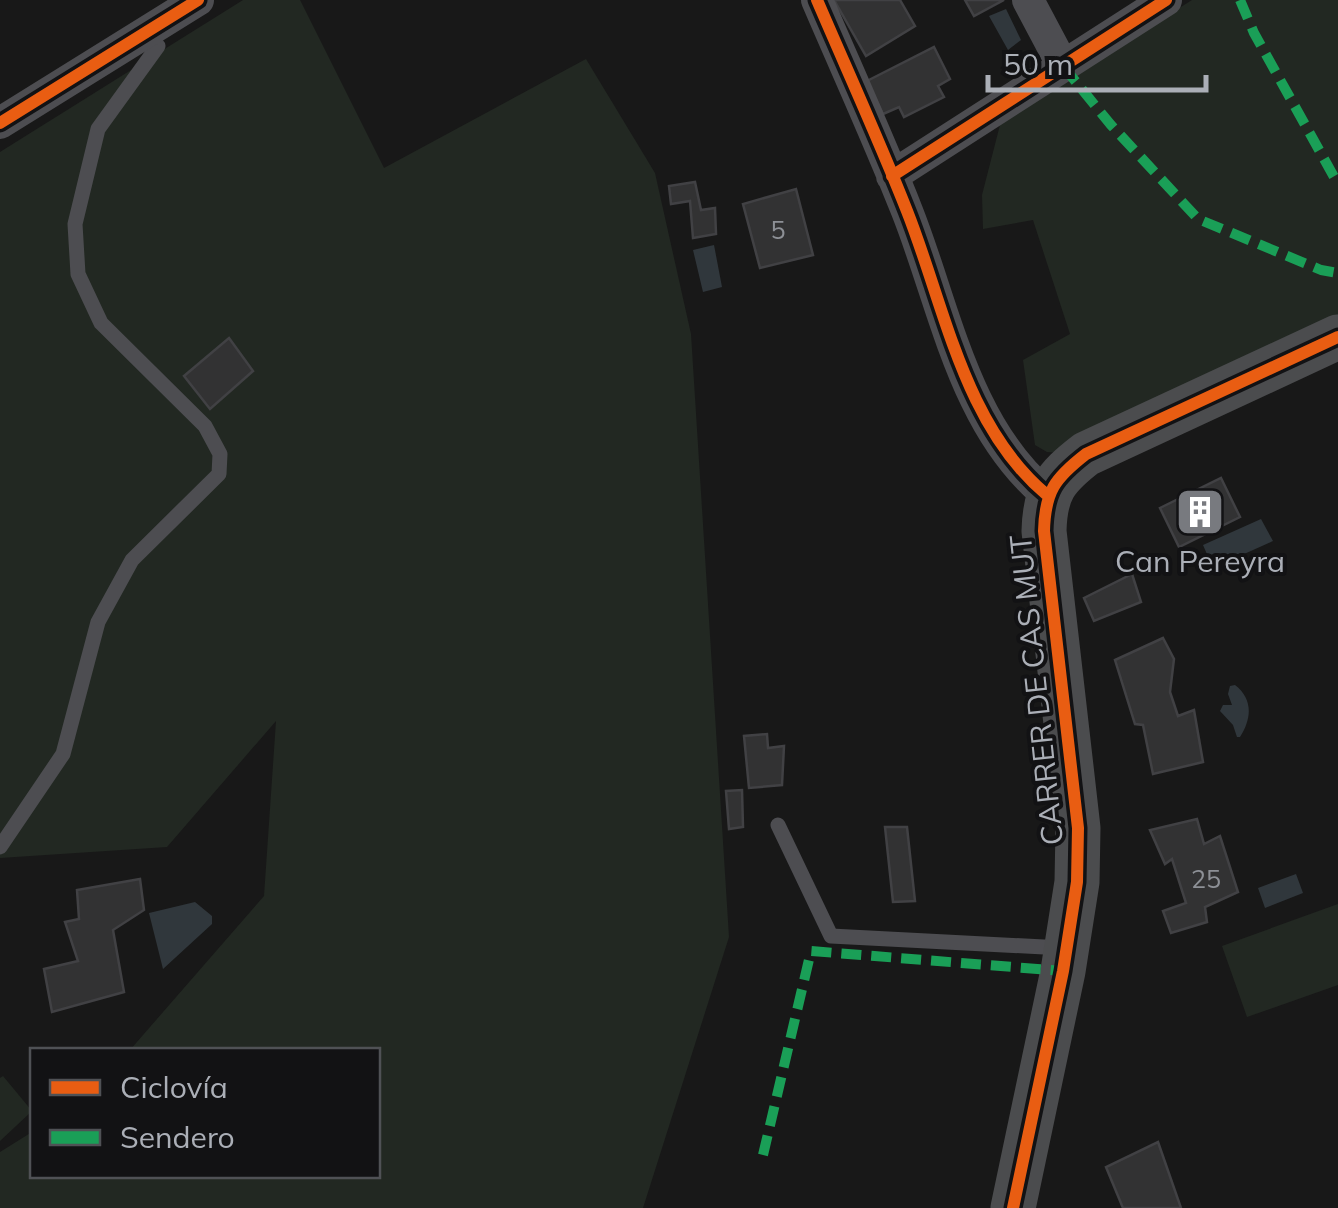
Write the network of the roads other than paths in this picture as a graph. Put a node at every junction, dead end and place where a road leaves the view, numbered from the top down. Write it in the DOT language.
graph roads {
  1 [pos="198,0"];
  2 [pos="817,0"];
  3 [pos="1028,0"];
  4 [pos="1166,0"];
  5 [pos="144,33"];
  6 [pos="1063,66"];
  7 [pos="0,123"];
  8 [pos="892,176"];
  9 [pos="1338,337"];
  10 [pos="1047,495"];
  11 [pos="778,826"];
  12 [pos="0,848"];
  13 [pos="1067,948"];
  14 [pos="1013,1208"];
  1 -- 5 [label="street"];
  2 -- 8 [label="street"];
  3 -- 6 [label="street"];
  4 -- 6 [label="street"];
  5 -- 7 [label="street"];
  5 -- 12 [label="lane"];
  6 -- 8 [label="street"];
  8 -- 10 [label="street"];
  9 -- 10 [label="street, CARRER DE CAS MUT"];
  10 -- 13 [label="street, CARRER DE CAS MUT"];
  11 -- 13 [label="lane"];
  13 -- 14 [label="street, CARRER DE CAS MUT"];
}
